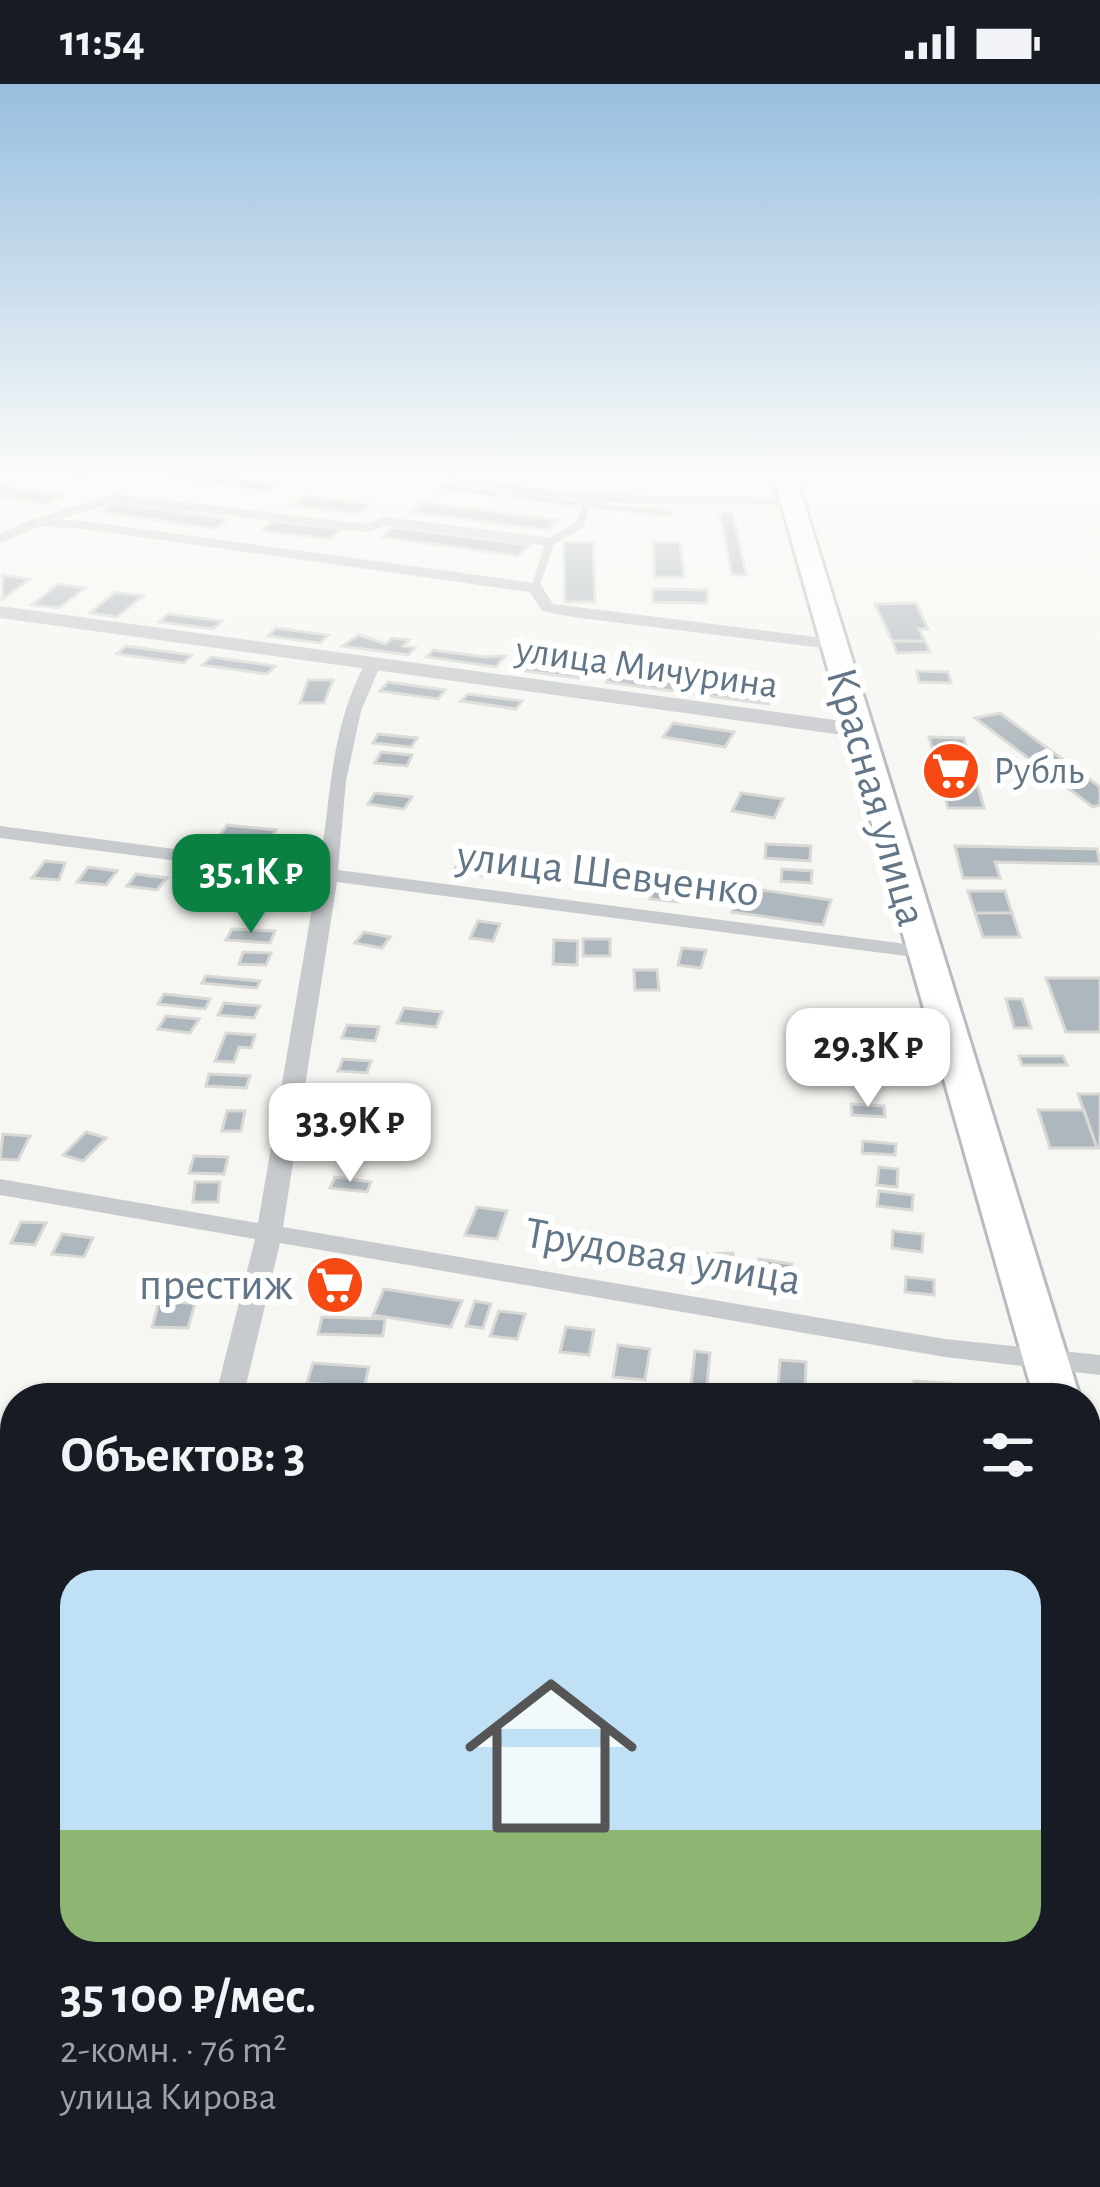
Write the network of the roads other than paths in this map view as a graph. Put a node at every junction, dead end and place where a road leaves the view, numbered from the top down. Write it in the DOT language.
graph roads {
  1 [pos="393,569"];
  2 [pos="541,569"];
  3 [pos="811,569"];
  4 [pos="535,588"];
  5 [pos="0,612"];
  6 [pos="832,644"];
  7 [pos="372,665"];
  8 [pos="856,730"];
  9 [pos="0,832"];
  10 [pos="326,876"];
  11 [pos="921,952"];
  12 [pos="0,1187"];
  13 [pos="269,1234"];
  14 [pos="1046,1359"];
  15 [pos="1100,1365"];
  16 [pos="233,1383"];
  17 [pos="1053,1383"];
  1 -- 4 [label="street"];
  2 -- 4 [label="lane"];
  3 -- 6 [label="main road, Красная улица"];
  4 -- 6 [label="street"];
  5 -- 7 [label="street, улица Мичурина"];
  6 -- 8 [label="main road, Красная улица"];
  7 -- 8 [label="street, улица Мичурина"];
  7 -- 10 [label="street"];
  8 -- 11 [label="main road, Красная улица"];
  9 -- 10 [label="street, улица Шевченко"];
  10 -- 11 [label="street, улица Шевченко"];
  10 -- 13 [label="street"];
  11 -- 14 [label="main road, Красная улица"];
  12 -- 13 [label="street, Трудовая улица"];
  13 -- 14 [label="street, Трудовая улица"];
  13 -- 16 [label="street"];
  14 -- 15 [label="street, Трудовая улица"];
  14 -- 17 [label="main road, Красная улица"];
}
